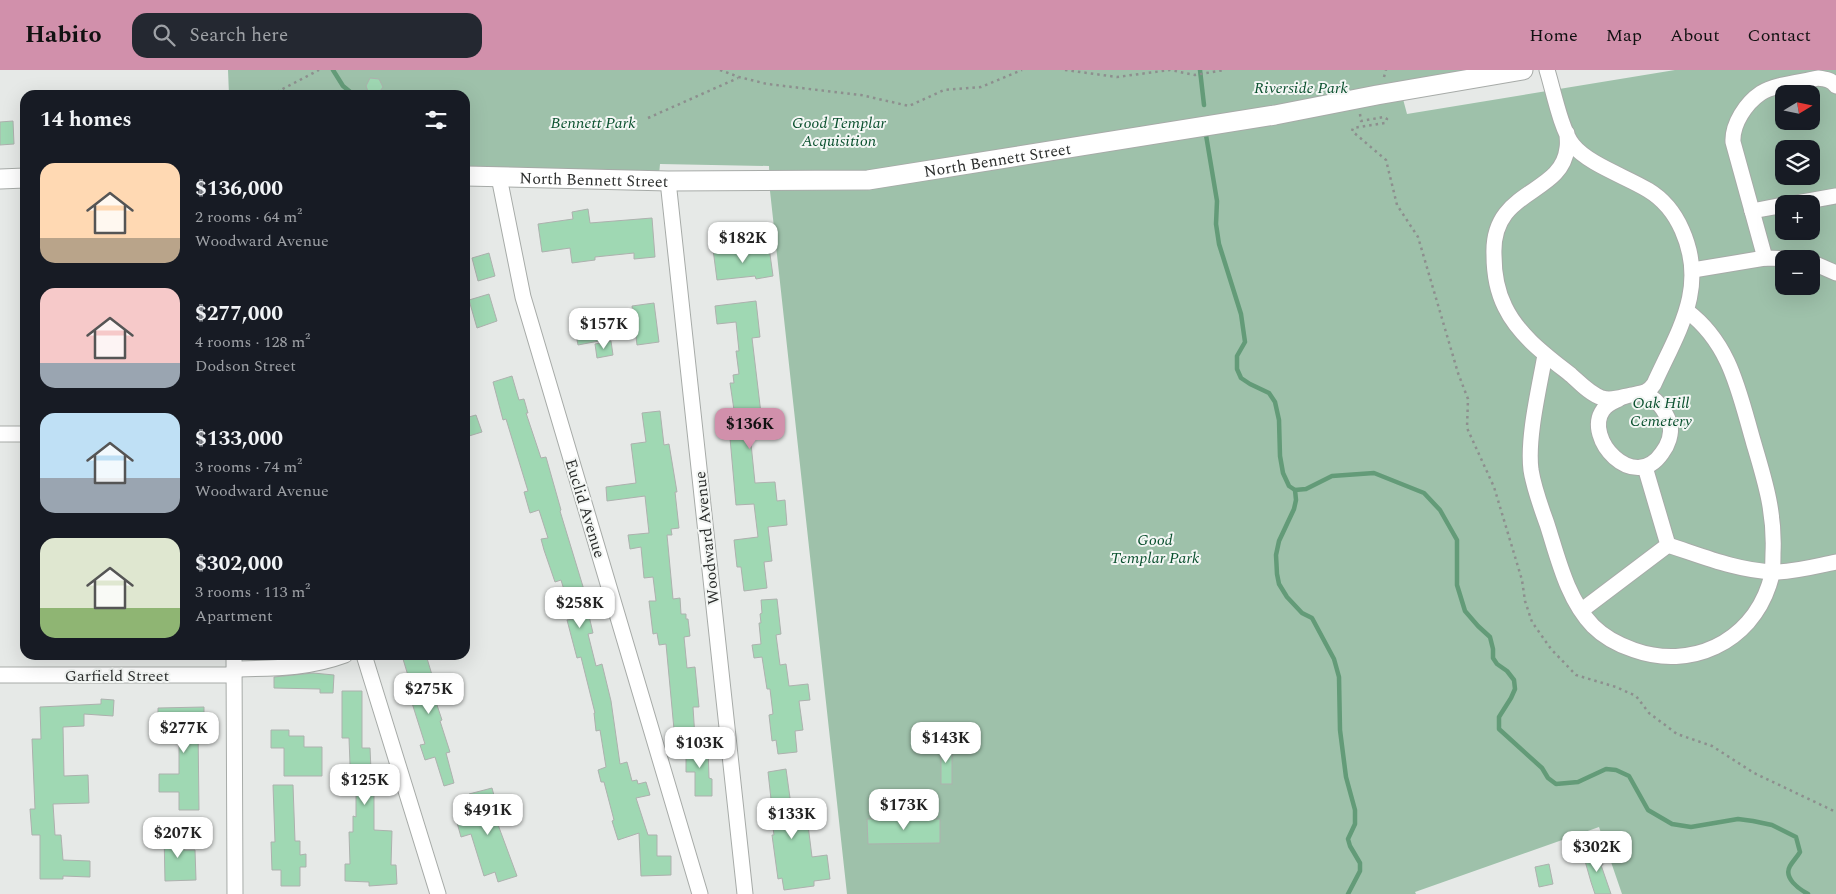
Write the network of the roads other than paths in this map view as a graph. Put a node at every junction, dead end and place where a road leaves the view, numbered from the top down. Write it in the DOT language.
graph roads {
  1 [pos="1523,70"];
  2 [pos="1548,70"];
  3 [pos="1836,86"];
  4 [pos="1567,133"];
  5 [pos="470,176"];
  6 [pos="499,177"];
  7 [pos="20,178"];
  8 [pos="0,179"];
  9 [pos="668,182"];
  10 [pos="1836,196"];
  11 [pos="1820,199"];
  12 [pos="1775,207"];
  13 [pos="1752,211"];
  14 [pos="1766,258"];
  15 [pos="1775,258"];
  16 [pos="1820,266"];
  17 [pos="1693,270"];
  18 [pos="1836,273"];
  19 [pos="1687,311"];
  20 [pos="1545,355"];
  21 [pos="1643,393"];
  22 [pos="1619,399"];
  23 [pos="0,434"];
  24 [pos="20,434"];
  25 [pos="1645,467"];
  26 [pos="1668,545"];
  27 [pos="1836,562"];
  28 [pos="1772,572"];
  29 [pos="1582,610"];
  30 [pos="330,660"];
  31 [pos="366,660"];
  32 [pos="234,666"];
  33 [pos="0,675"];
  34 [pos="235,894"];
  35 [pos="438,894"];
  36 [pos="700,894"];
  37 [pos="745,894"];
  1 -- 9 [label="main road, North Bennett Street"];
  2 -- 4 [label="street"];
  3 -- 13 [label="street"];
  4 -- 17 [label="street"];
  4 -- 20 [label="street"];
  5 -- 6 [label="main road, North Bennett Street"];
  6 -- 9 [label="main road, North Bennett Street"];
  6 -- 36 [label="street, Euclid Avenue"];
  7 -- 8 [label="main road"];
  9 -- 37 [label="street, Woodward Avenue"];
  10 -- 11 [label="street"];
  12 -- 13 [label="street"];
  13 -- 14 [label="street"];
  14 -- 15 [label="street"];
  14 -- 17 [label="street"];
  16 -- 18 [label="street"];
  17 -- 19 [label="street"];
  19 -- 21 [label="street"];
  19 -- 28 [label="street"];
  20 -- 22 [label="street"];
  20 -- 29 [label="street"];
  21 -- 22 [label="street"];
  21 -- 25 [label="street"];
  22 -- 25 [label="street"];
  23 -- 24 [label="street"];
  25 -- 26 [label="street"];
  26 -- 28 [label="street"];
  26 -- 29 [label="street"];
  27 -- 28 [label="street"];
  28 -- 29 [label="street"];
  30 -- 32 [label="street, Garfield Street"];
  31 -- 35 [label="street"];
  32 -- 33 [label="street, Garfield Street"];
  32 -- 34 [label="street"];
}
